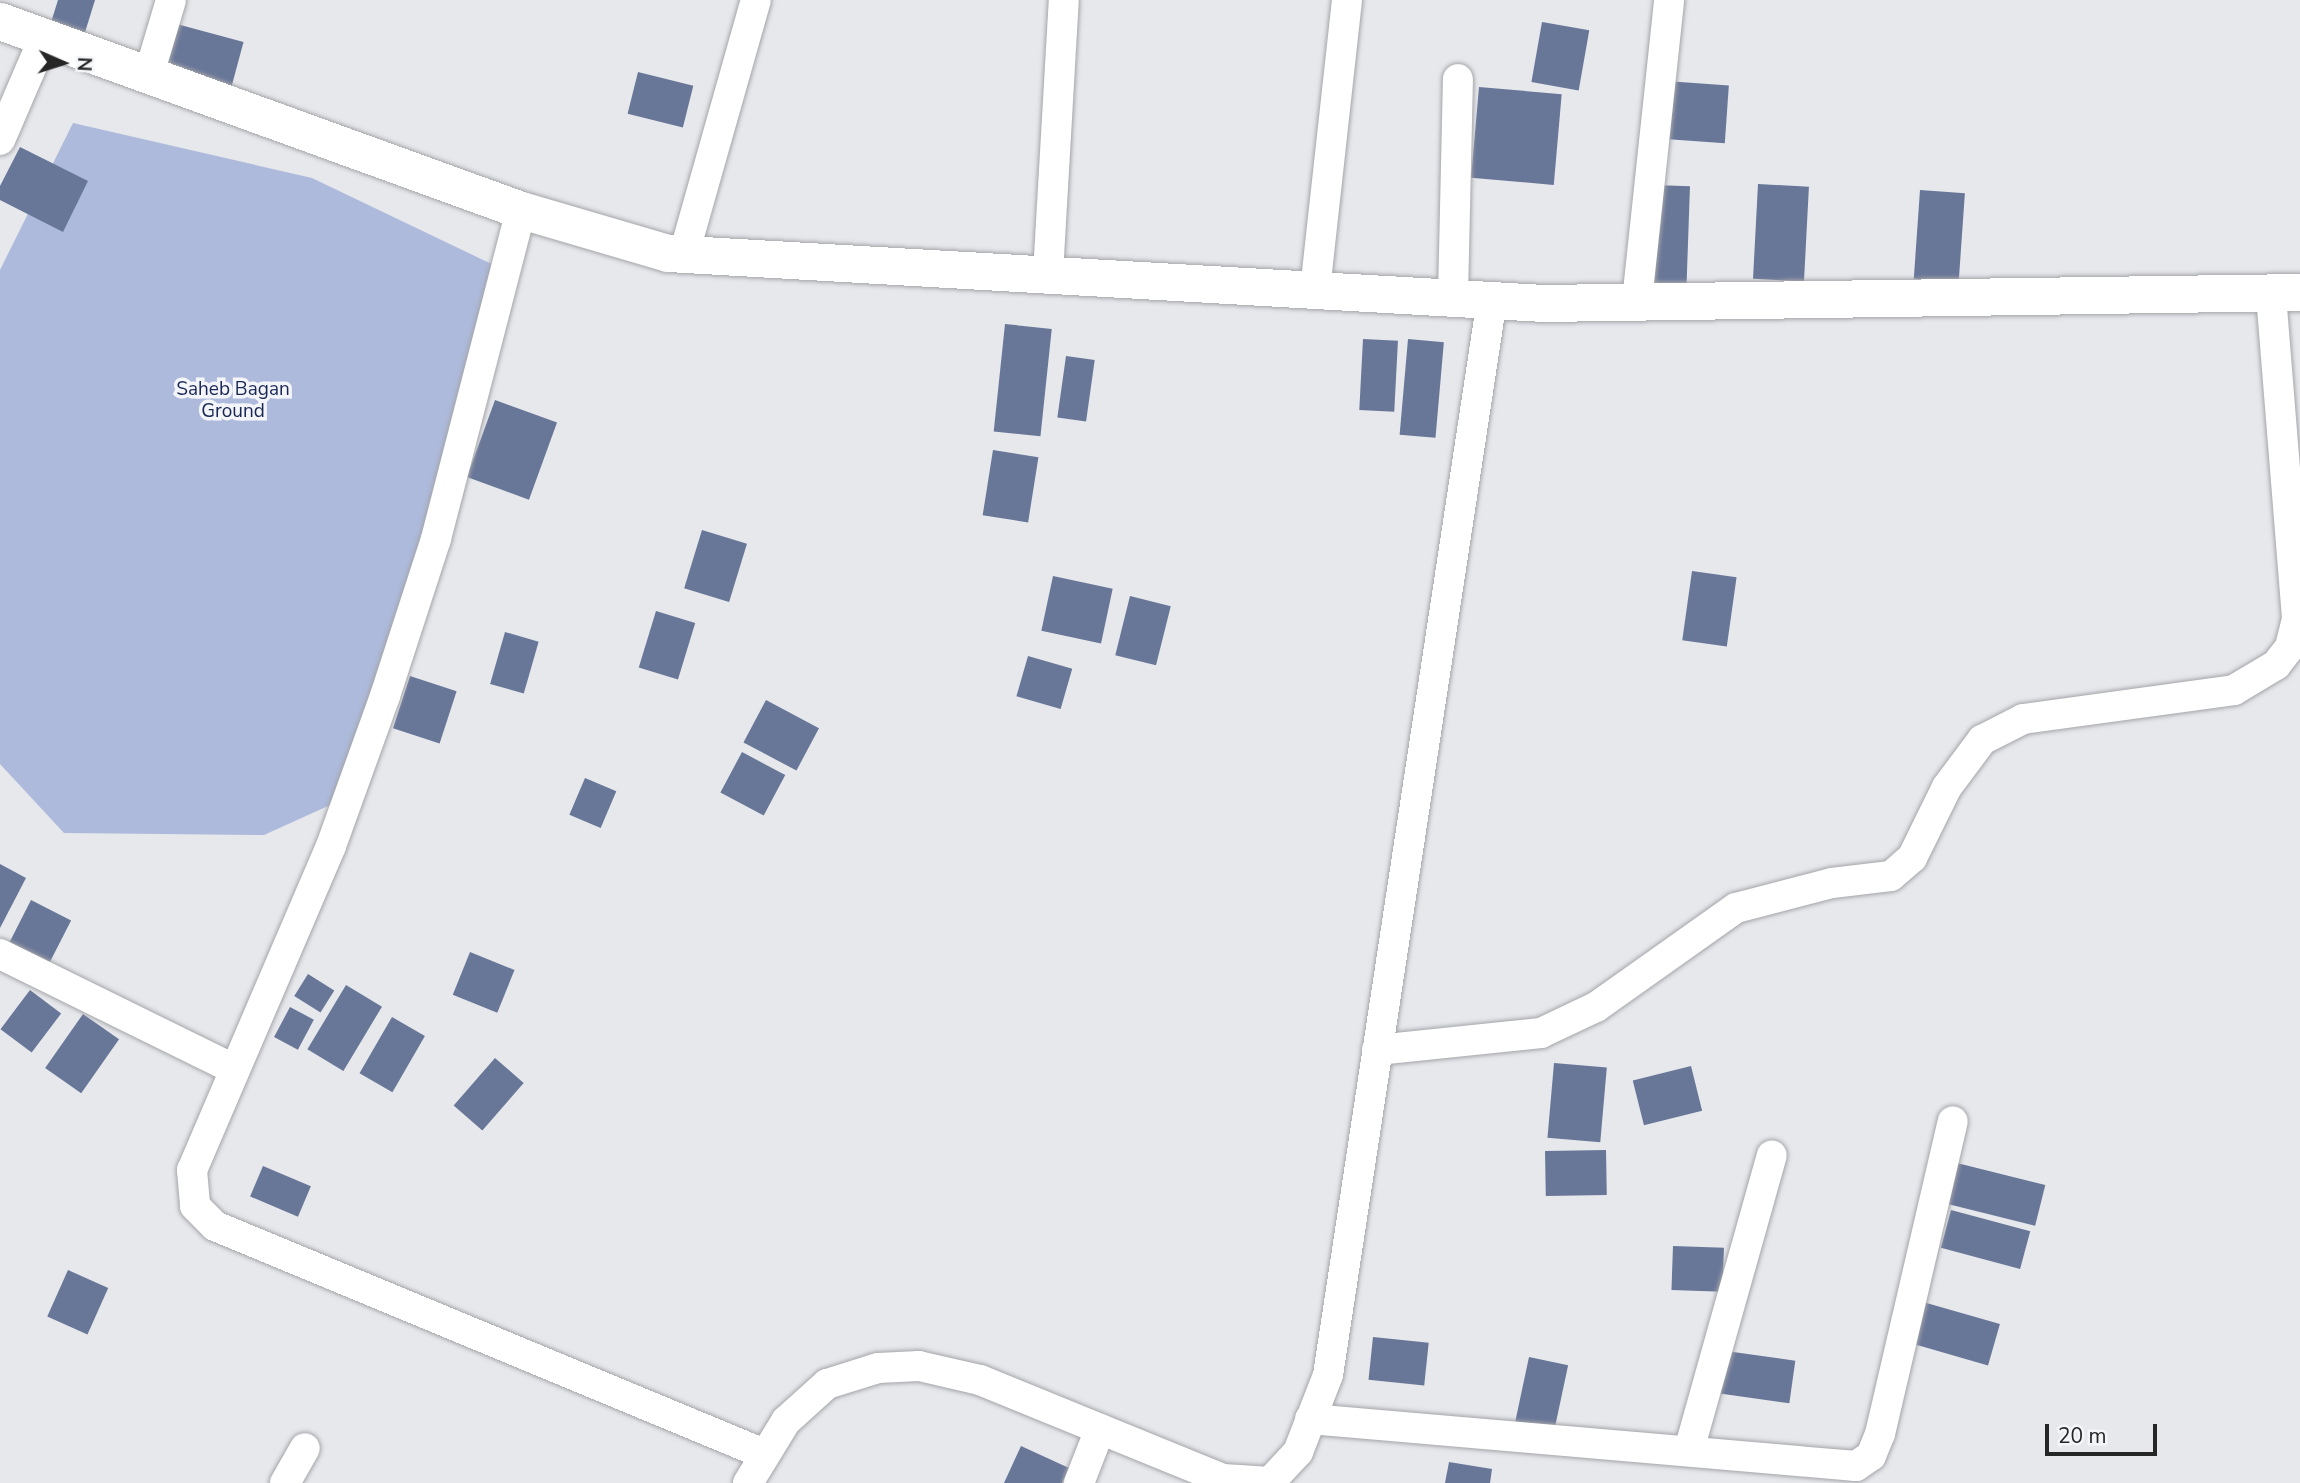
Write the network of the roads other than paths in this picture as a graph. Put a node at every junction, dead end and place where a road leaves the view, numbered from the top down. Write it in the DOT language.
graph roads {
  1 [pos="171,0"];
  2 [pos="756,0"];
  3 [pos="1064,0"];
  4 [pos="1347,0"];
  5 [pos="1669,0"];
  6 [pos="0,20"];
  7 [pos="44,38"];
  8 [pos="149,74"];
  9 [pos="1458,79"];
  10 [pos="0,140"];
  11 [pos="521,209"];
  12 [pos="684,254"];
  13 [pos="1048,274"];
  14 [pos="1315,290"];
  15 [pos="2286,292"];
  16 [pos="1453,297"];
  17 [pos="1492,299"];
  18 [pos="1637,301"];
  19 [pos="2298,618"];
  20 [pos="0,954"];
  21 [pos="1377,1049"];
  22 [pos="234,1069"];
  23 [pos="1953,1121"];
  24 [pos="1772,1155"];
  25 [pos="1310,1419"];
  26 [pos="1100,1429"];
  27 [pos="305,1448"];
  28 [pos="1689,1450"];
  29 [pos="764,1454"];
  30 [pos="1188,1475"];
  31 [pos="1270,1482"];
  32 [pos="285,1483"];
  33 [pos="748,1483"];
  34 [pos="1079,1483"];
  1 -- 8 [label="street"];
  2 -- 12 [label="street"];
  3 -- 13 [label="street"];
  4 -- 14 [label="street"];
  5 -- 18 [label="street"];
  6 -- 7 [label="street"];
  7 -- 8 [label="street"];
  7 -- 10 [label="street"];
  8 -- 11 [label="street"];
  9 -- 16 [label="street"];
  11 -- 12 [label="street"];
  11 -- 22 [label="street"];
  12 -- 13 [label="street"];
  13 -- 14 [label="street"];
  14 -- 16 [label="street"];
  15 -- 18 [label="street"];
  15 -- 19 [label="street"];
  16 -- 17 [label="street"];
  17 -- 18 [label="street"];
  17 -- 21 [label="street"];
  19 -- 21 [label="street"];
  20 -- 22 [label="street"];
  21 -- 25 [label="street"];
  22 -- 29 [label="street"];
  23 -- 28 [label="street"];
  24 -- 28 [label="street"];
  25 -- 28 [label="street"];
  25 -- 31 [label="street"];
  26 -- 29 [label="street"];
  26 -- 30 [label="street"];
  26 -- 34 [label="street"];
  27 -- 32 [label="street"];
  29 -- 33 [label="street"];
  30 -- 31 [label="street"];
}
